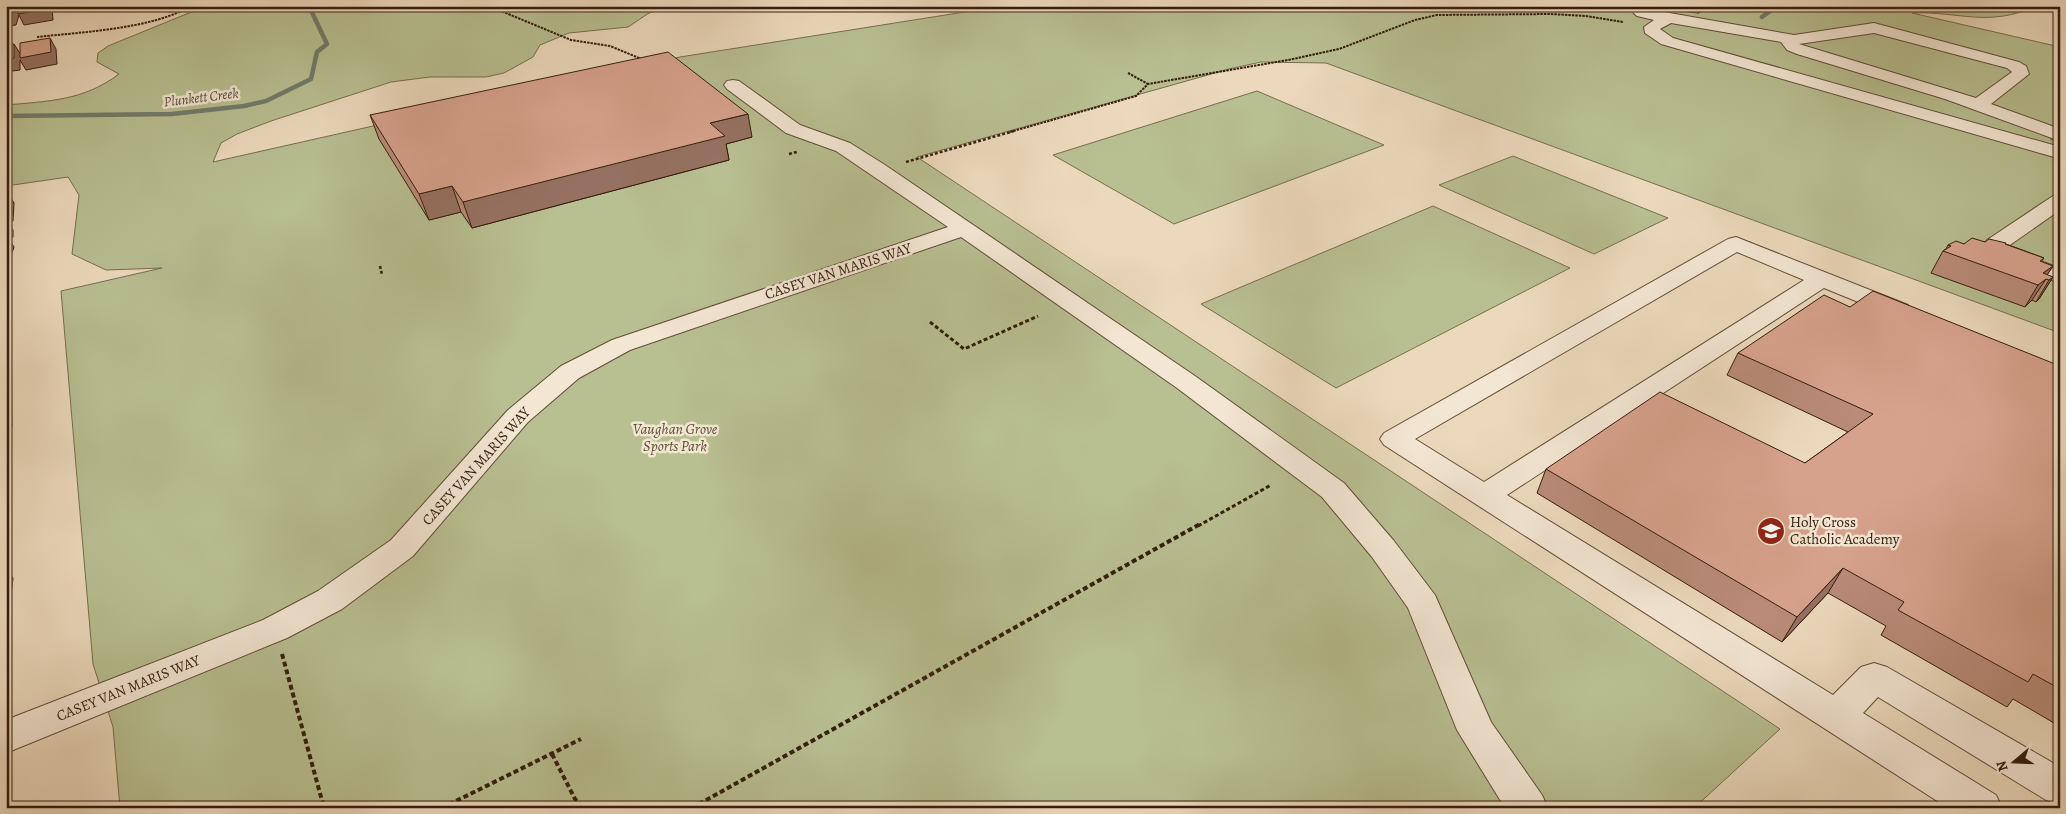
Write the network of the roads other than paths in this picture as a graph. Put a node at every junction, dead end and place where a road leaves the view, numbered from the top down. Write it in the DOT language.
graph roads {
  1 [pos="1633,6"];
  2 [pos="1668,17"];
  3 [pos="1794,40"];
  4 [pos="733,85"];
  5 [pos="1978,105"];
  6 [pos="2053,133"];
  7 [pos="2060,153"];
  8 [pos="2060,200"];
  9 [pos="963,229"];
  10 [pos="2060,276"];
  11 [pos="1822,279"];
  12 [pos="1923,319"];
  13 [pos="1484,496"];
  14 [pos="1837,716"];
  15 [pos="6,737"];
  16 [pos="2060,788"];
  17 [pos="2060,798"];
  18 [pos="1528,808"];
  19 [pos="1982,808"];
  20 [pos="2053,808"];
  1 -- 2 [label="street"];
  2 -- 3 [label="street"];
  2 -- 7 [label="street"];
  3 -- 5 [label="street"];
  3 -- 5 [label="street"];
  4 -- 9 [label="street"];
  5 -- 6 [label="street"];
  8 -- 10 [label="street"];
  9 -- 15 [label="street, CASEY VAN MARIS WAY"];
  9 -- 18 [label="street"];
  11 -- 12 [label="street"];
  11 -- 13 [label="street"];
  11 -- 13 [label="street"];
  13 -- 14 [label="street"];
  14 -- 16 [label="street"];
  14 -- 19 [label="street"];
  17 -- 20 [label="street"];
}
